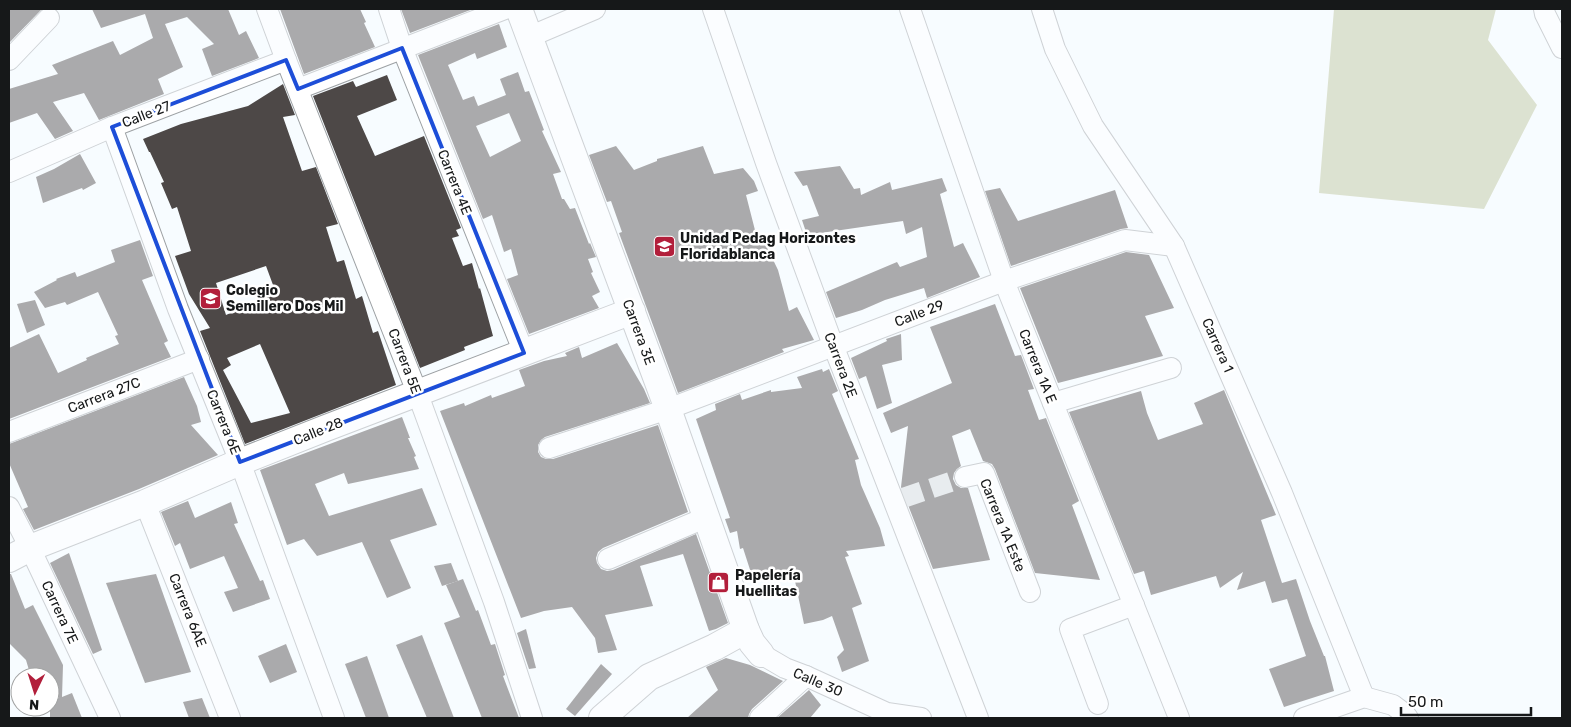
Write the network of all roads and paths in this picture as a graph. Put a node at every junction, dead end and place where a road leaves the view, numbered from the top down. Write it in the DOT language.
graph roads {
  1 [pos="267,9"];
  2 [pos="390,9"];
  3 [pos="505,9"];
  4 [pos="519,9"];
  5 [pos="595,9"];
  6 [pos="713,9"];
  7 [pos="910,9"];
  8 [pos="1042,9"];
  9 [pos="1544,9"];
  10 [pos="48,12"];
  11 [pos="529,37"];
  12 [pos="402,48"];
  13 [pos="1562,48"];
  14 [pos="9,60"];
  15 [pos="286,60"];
  16 [pos="298,89"];
  17 [pos="112,128"];
  18 [pos="9,172"];
  19 [pos="1174,246"];
  20 [pos="1004,281"];
  21 [pos="632,311"];
  22 [pos="833,346"];
  23 [pos="524,353"];
  24 [pos="199,359"];
  25 [pos="1170,368"];
  26 [pos="417,392"];
  27 [pos="1053,403"];
  28 [pos="668,409"];
  29 [pos="9,432"];
  30 [pos="549,448"];
  31 [pos="240,462"];
  32 [pos="965,477"];
  33 [pos="145,503"];
  34 [pos="9,507"];
  35 [pos="706,517"];
  36 [pos="19,554"];
  37 [pos="608,558"];
  38 [pos="1030,592"];
  39 [pos="1134,605"];
  40 [pos="746,630"];
  41 [pos="715,646"];
  42 [pos="761,654"];
  43 [pos="806,676"];
  44 [pos="1364,697"];
  45 [pos="1098,704"];
  46 [pos="890,716"];
  47 [pos="110,718"];
  48 [pos="230,718"];
  49 [pos="334,718"];
  50 [pos="532,718"];
  51 [pos="602,718"];
  52 [pos="760,718"];
  53 [pos="921,718"];
  54 [pos="978,718"];
  55 [pos="1179,718"];
  56 [pos="1304,718"];
  57 [pos="1408,718"];
  1 -- 15 [label="street, Carrera 5E"];
  2 -- 12 [label="street, Carrera 4E"];
  3 -- 12 [label="street"];
  4 -- 11 [label="main road, Carrera 3E"];
  5 -- 11 [label="street"];
  6 -- 22 [label="street, Carrera 2E"];
  7 -- 20 [label="street, Carrera 1A E"];
  8 -- 19 [label="street, Carrera 1"];
  9 -- 13 [label="street"];
  10 -- 14 [label="street"];
  11 -- 21 [label="main road, Carrera 3E"];
  12 -- 16 [label="street"];
  12 -- 23 [label="street, Carrera 4E"];
  15 -- 16 [label="street, Carrera 5E"];
  15 -- 17 [label="street, Calle 27"];
  16 -- 26 [label="street, Carrera 5E"];
  17 -- 18 [label="street, Calle 27"];
  17 -- 24 [label="street, Carrera 6E"];
  19 -- 20 [label="street, Calle 29"];
  19 -- 44 [label="street, Carrera 1"];
  20 -- 22 [label="street, Calle 29"];
  20 -- 27 [label="street, Carrera 1A E"];
  21 -- 23 [label="main road, Calle 28"];
  21 -- 28 [label="main road, Carrera 3E"];
  22 -- 28 [label="street, Calle 29"];
  22 -- 54 [label="street, Carrera 2E"];
  23 -- 26 [label="main road, Calle 28"];
  24 -- 29 [label="street, Carrera 27C"];
  24 -- 31 [label="street, Carrera 6E"];
  25 -- 27 [label="street"];
  26 -- 31 [label="main road, Calle 28"];
  26 -- 50 [label="street, Carrera 5E"];
  27 -- 39 [label="street, Carrera 1A E"];
  28 -- 30 [label="street, Calle 29"];
  28 -- 35 [label="main road, Carrera 3E"];
  31 -- 33 [label="main road, Calle 28"];
  31 -- 49 [label="street, Carrera 6E"];
  32 -- 38 [label="street, Carrera 1A Este"];
  33 -- 36 [label="main road, Calle 28"];
  33 -- 48 [label="street, Carrera 6AE"];
  34 -- 36 [label="street, Carrera 7E"];
  35 -- 37 [label="street"];
  35 -- 40 [label="main road, Carrera 3E"];
  36 -- 47 [label="street, Carrera 7E"];
  39 -- 45 [label="street"];
  39 -- 55 [label="street, Carrera 1A E"];
  40 -- 41 [label="main road"];
  40 -- 42 [label="main road, Carrera 3E"];
  41 -- 42 [label="main road, Calle 30"];
  41 -- 51 [label="main road"];
  42 -- 43 [label="street, Calle 30"];
  43 -- 46 [label="street, Calle 30"];
  43 -- 52 [label="street"];
  44 -- 56 [label="street"];
  44 -- 57 [label="street"];
  46 -- 53 [label="street, Calle 30"];
}
